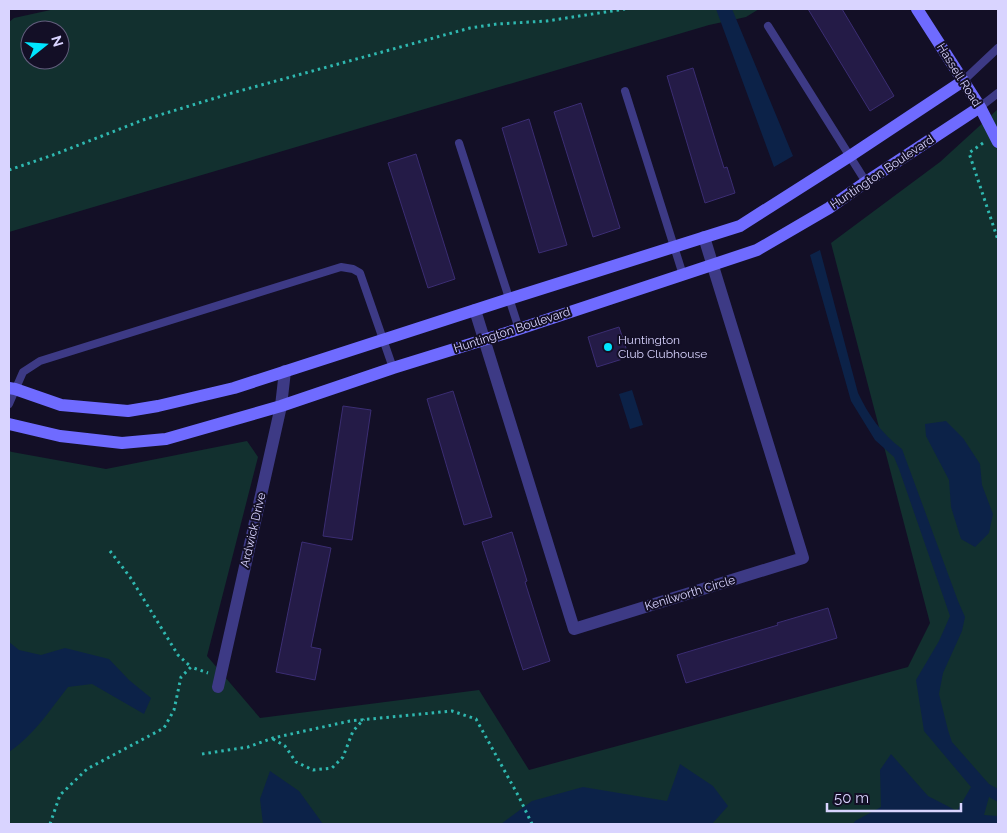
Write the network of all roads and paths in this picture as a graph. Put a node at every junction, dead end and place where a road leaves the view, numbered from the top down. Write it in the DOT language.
graph roads {
  1 [pos="625,9"];
  2 [pos="917,9"];
  3 [pos="768,26"];
  4 [pos="998,48"];
  5 [pos="963,81"];
  6 [pos="625,90"];
  7 [pos="998,93"];
  8 [pos="980,107"];
  9 [pos="996,138"];
  10 [pos="459,144"];
  11 [pos="850,156"];
  12 [pos="9,170"];
  13 [pos="866,182"];
  14 [pos="704,237"];
  15 [pos="998,240"];
  16 [pos="674,246"];
  17 [pos="714,265"];
  18 [pos="683,275"];
  19 [pos="509,299"];
  20 [pos="476,310"];
  21 [pos="519,329"];
  22 [pos="383,339"];
  23 [pos="486,339"];
  24 [pos="393,368"];
  25 [pos="285,371"];
  26 [pos="12,389"];
  27 [pos="9,404"];
  28 [pos="281,406"];
  29 [pos="9,424"];
  30 [pos="110,551"];
  31 [pos="191,667"];
  32 [pos="219,683"];
  33 [pos="364,719"];
  34 [pos="273,738"];
  35 [pos="202,754"];
  36 [pos="50,824"];
  37 [pos="532,824"];
  1 -- 12 [label="path"];
  2 -- 5 [label="street, Hassell Road"];
  3 -- 11 [label="lane"];
  4 -- 5 [label="lane"];
  5 -- 8 [label="street, Hassell Road"];
  5 -- 11 [label="street"];
  6 -- 16 [label="lane"];
  7 -- 8 [label="lane"];
  8 -- 9 [label="street, Hassell Road"];
  8 -- 13 [label="street, Huntington Boulevard"];
  9 -- 15 [label="path"];
  10 -- 19 [label="lane"];
  11 -- 13 [label="lane"];
  11 -- 14 [label="street"];
  13 -- 17 [label="street, Huntington Boulevard"];
  14 -- 16 [label="street"];
  14 -- 17 [label="street, Kenilworth Circle"];
  16 -- 18 [label="lane"];
  16 -- 19 [label="street"];
  17 -- 18 [label="street, Huntington Boulevard"];
  17 -- 23 [label="street, Kenilworth Circle"];
  18 -- 21 [label="street, Huntington Boulevard"];
  19 -- 20 [label="street"];
  19 -- 21 [label="lane"];
  20 -- 22 [label="street"];
  20 -- 23 [label="street, Kenilworth Circle"];
  21 -- 23 [label="street, Huntington Boulevard"];
  22 -- 24 [label="lane"];
  22 -- 25 [label="street"];
  22 -- 26 [label="lane"];
  23 -- 24 [label="street, Huntington Boulevard"];
  24 -- 28 [label="street, Huntington Boulevard"];
  25 -- 26 [label="street"];
  25 -- 28 [label="street, Ardwick Drive"];
  26 -- 27 [label="lane"];
  28 -- 29 [label="street, Huntington Boulevard"];
  28 -- 32 [label="street, Ardwick Drive"];
  30 -- 31 [label="path"];
  31 -- 32 [label="path"];
  31 -- 36 [label="path"];
  33 -- 34 [label="path"];
  33 -- 34 [label="path"];
  33 -- 37 [label="path"];
  34 -- 35 [label="path"];
}
